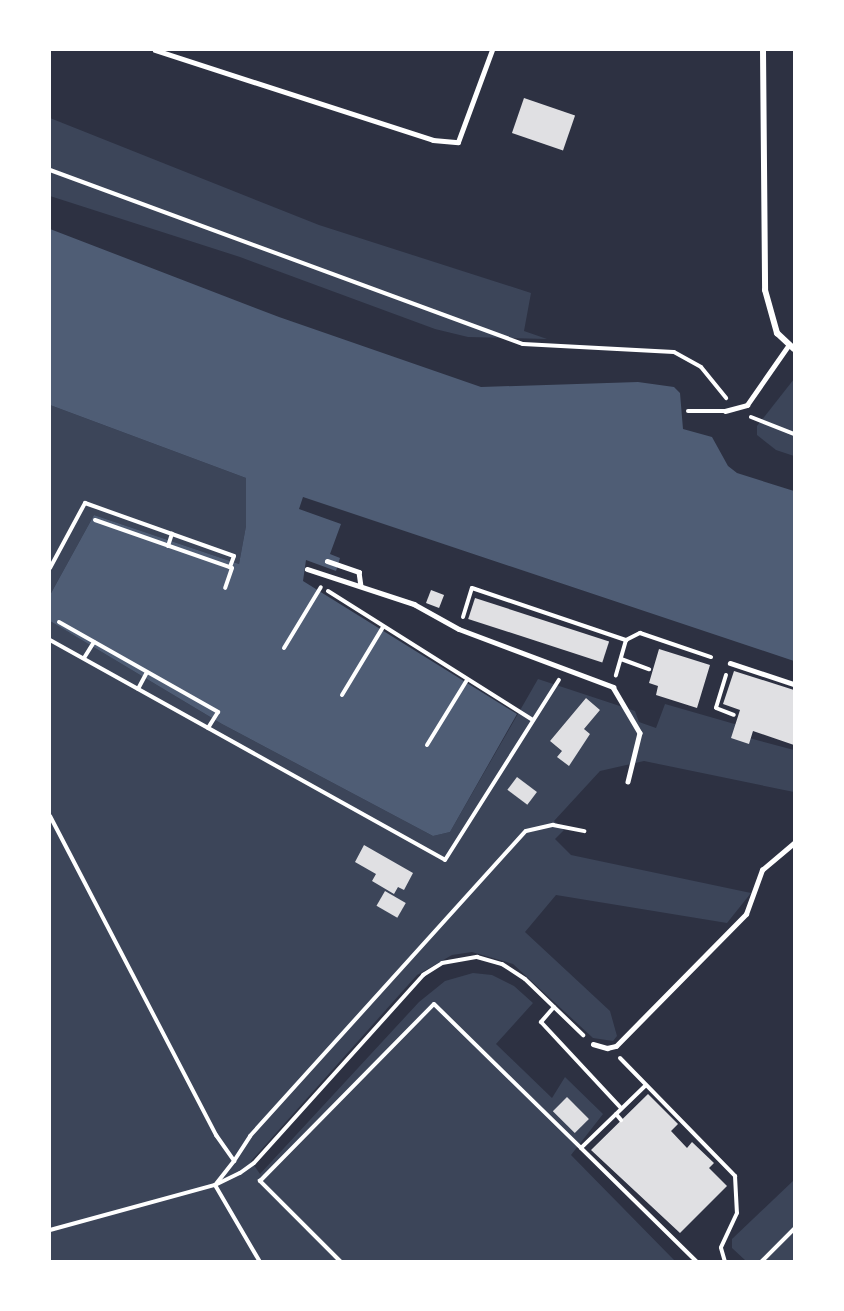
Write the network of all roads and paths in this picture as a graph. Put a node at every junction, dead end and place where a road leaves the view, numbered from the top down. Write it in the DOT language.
graph roads {
  1 [pos="155,50"];
  2 [pos="492,50"];
  3 [pos="763,50"];
  4 [pos="50,170"];
  5 [pos="791,347"];
  6 [pos="739,409"];
  7 [pos="688,411"];
  8 [pos="795,434"];
  9 [pos="95,520"];
  10 [pos="172,534"];
  11 [pos="168,546"];
  12 [pos="327,561"];
  13 [pos="230,567"];
  14 [pos="50,568"];
  15 [pos="307,569"];
  16 [pos="361,586"];
  17 [pos="321,587"];
  18 [pos="225,588"];
  19 [pos="59,622"];
  20 [pos="383,627"];
  21 [pos="459,629"];
  22 [pos="50,640"];
  23 [pos="626,640"];
  24 [pos="94,642"];
  25 [pos="284,648"];
  26 [pos="711,657"];
  27 [pos="84,658"];
  28 [pos="621,660"];
  29 [pos="730,663"];
  30 [pos="566,669"];
  31 [pos="649,669"];
  32 [pos="147,672"];
  33 [pos="466,680"];
  34 [pos="795,684"];
  35 [pos="613,687"];
  36 [pos="138,689"];
  37 [pos="342,695"];
  38 [pos="734,715"];
  39 [pos="534,720"];
  40 [pos="208,728"];
  41 [pos="427,745"];
  42 [pos="627,782"];
  43 [pos="50,816"];
  44 [pos="584,831"];
  45 [pos="795,843"];
  46 [pos="554,1008"];
  47 [pos="593,1044"];
  48 [pos="616,1046"];
  49 [pos="645,1086"];
  50 [pos="621,1108"];
  51 [pos="615,1114"];
  52 [pos="621,1120"];
  53 [pos="581,1148"];
  54 [pos="234,1161"];
  55 [pos="215,1185"];
  56 [pos="795,1229"];
  57 [pos="50,1230"];
  58 [pos="260,1262"];
  59 [pos="341,1262"];
  60 [pos="697,1262"];
  61 [pos="725,1262"];
  62 [pos="761,1262"];
  1 -- 2 [label="lane"];
  3 -- 5 [label="street"];
  4 -- 6 [label="path"];
  5 -- 6 [label="lane"];
  6 -- 7 [label="lane"];
  6 -- 8 [label="path"];
  9 -- 11 [label="path"];
  10 -- 11 [label="path"];
  10 -- 13 [label="path"];
  10 -- 14 [label="path"];
  11 -- 13 [label="path"];
  12 -- 16 [label="lane"];
  13 -- 18 [label="path"];
  15 -- 16 [label="lane"];
  15 -- 17 [label="path"];
  16 -- 21 [label="lane"];
  17 -- 20 [label="path"];
  17 -- 25 [label="path"];
  19 -- 24 [label="path"];
  20 -- 33 [label="path"];
  20 -- 37 [label="path"];
  21 -- 23 [label="path"];
  21 -- 30 [label="lane"];
  22 -- 27 [label="path"];
  23 -- 26 [label="path"];
  23 -- 28 [label="path"];
  24 -- 27 [label="path"];
  24 -- 32 [label="path"];
  27 -- 36 [label="path"];
  28 -- 31 [label="path"];
  28 -- 35 [label="path"];
  29 -- 34 [label="lane"];
  29 -- 38 [label="path"];
  30 -- 35 [label="lane"];
  30 -- 39 [label="path"];
  32 -- 36 [label="path"];
  32 -- 40 [label="path"];
  33 -- 39 [label="path"];
  33 -- 41 [label="path"];
  35 -- 42 [label="lane"];
  36 -- 40 [label="path"];
  39 -- 40 [label="path"];
  43 -- 54 [label="path"];
  44 -- 54 [label="path"];
  45 -- 48 [label="lane"];
  46 -- 47 [label="path"];
  46 -- 50 [label="path"];
  46 -- 55 [label="path"];
  47 -- 48 [label="lane"];
  48 -- 49 [label="path"];
  49 -- 50 [label="path"];
  49 -- 61 [label="path"];
  50 -- 51 [label="path"];
  51 -- 52 [label="path"];
  51 -- 53 [label="path"];
  53 -- 59 [label="path"];
  53 -- 60 [label="path"];
  54 -- 55 [label="path"];
  55 -- 57 [label="path"];
  55 -- 58 [label="path"];
  56 -- 62 [label="path"];
}
